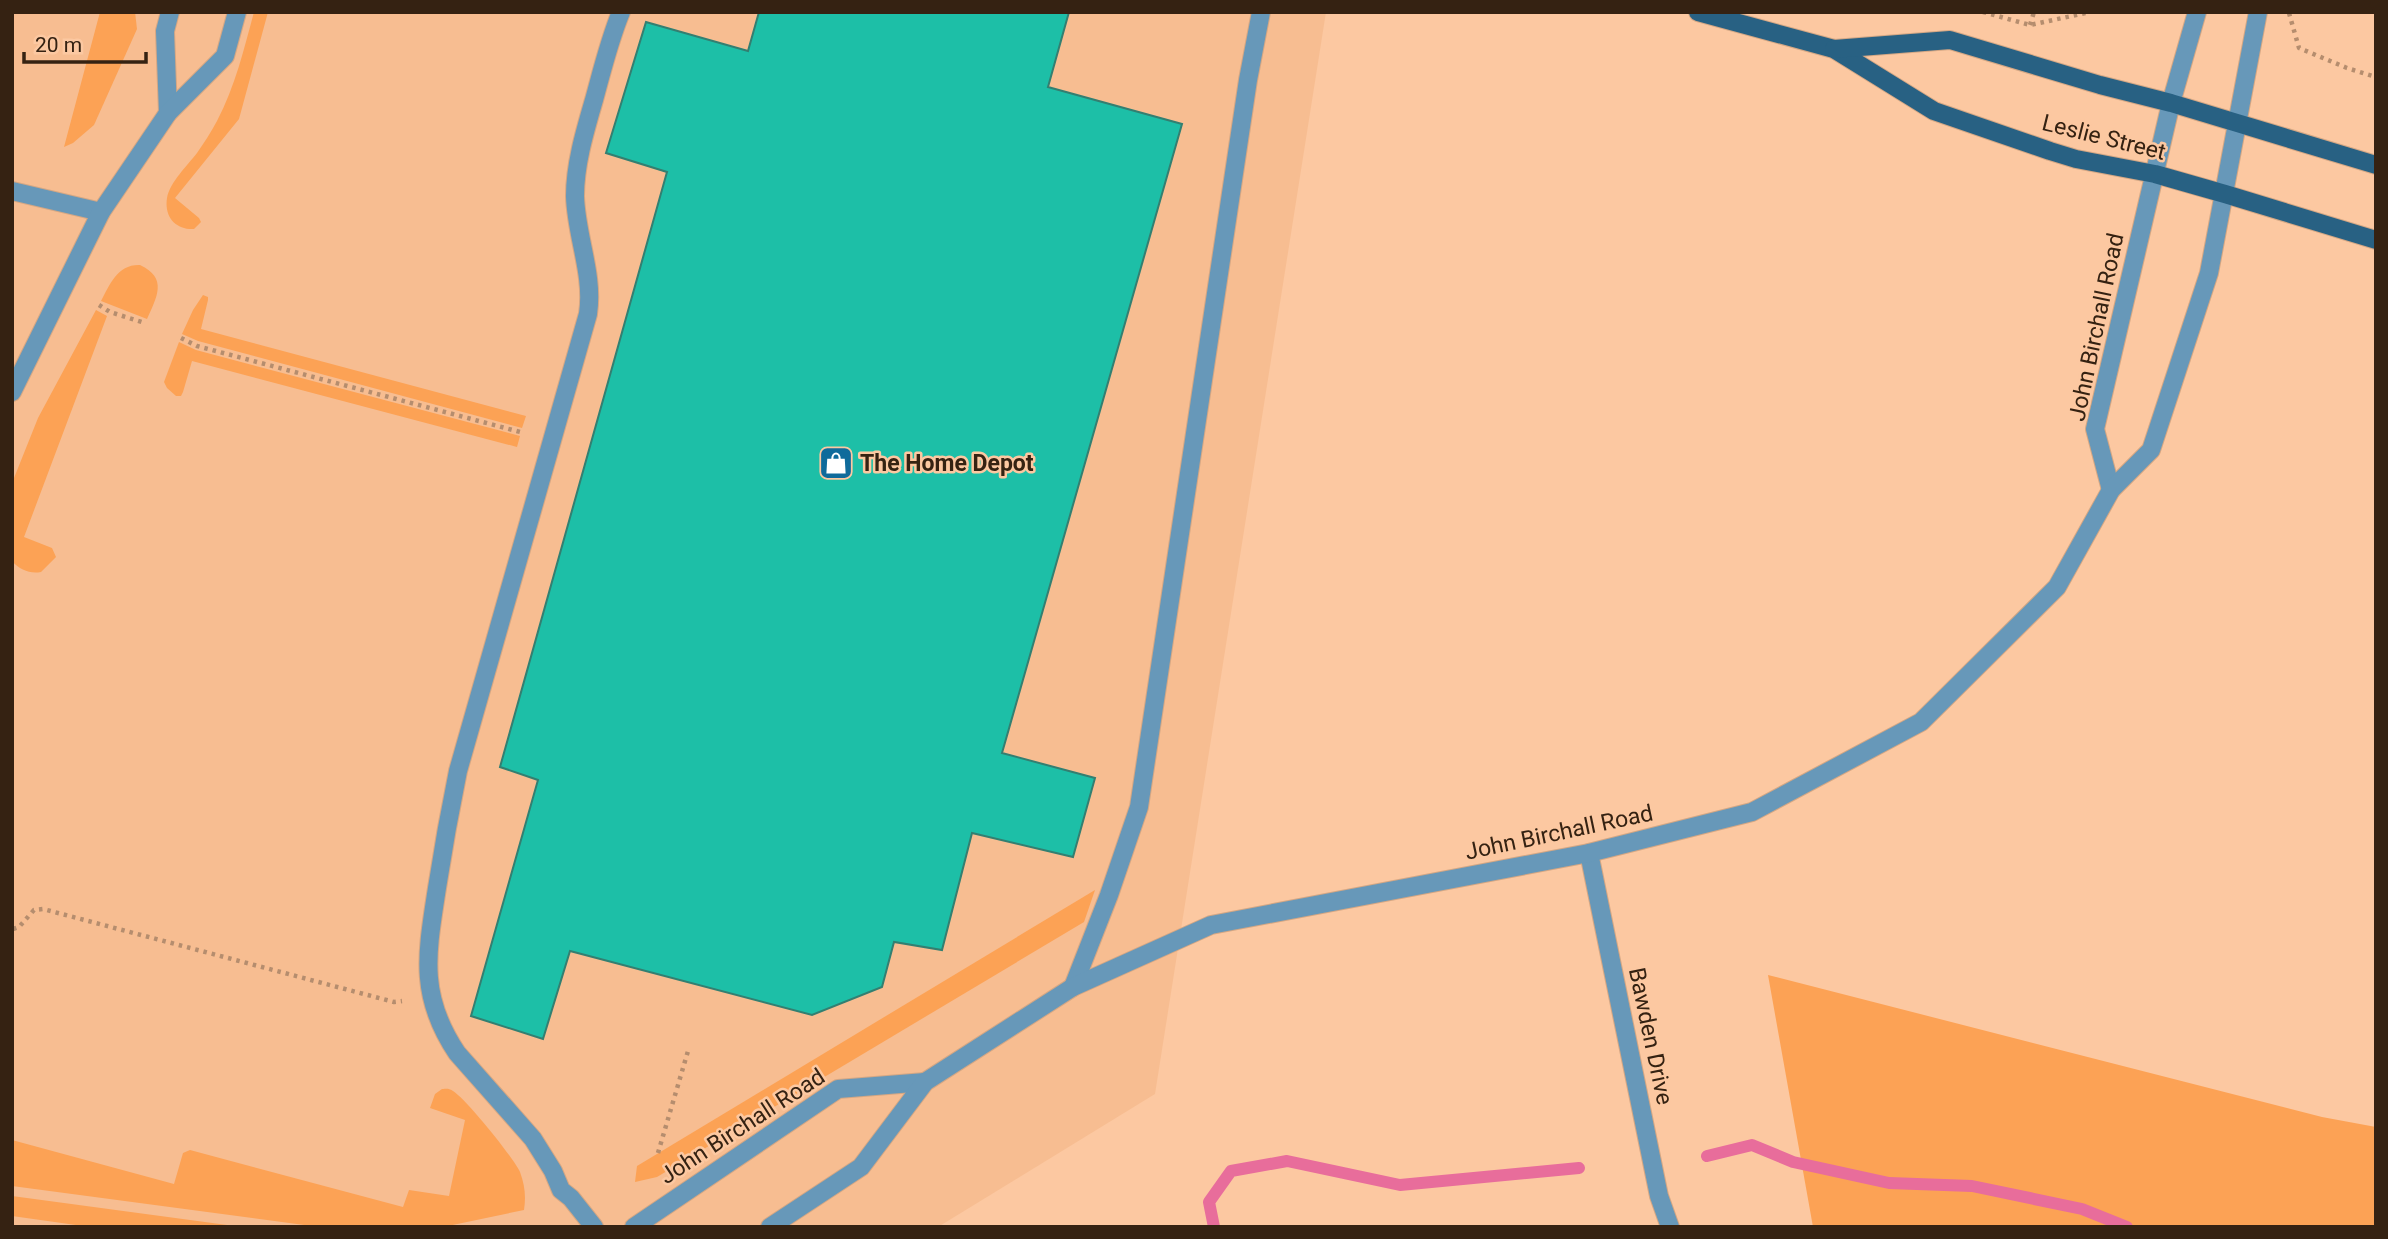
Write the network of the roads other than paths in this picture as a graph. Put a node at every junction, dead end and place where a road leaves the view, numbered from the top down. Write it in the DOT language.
graph roads {
  1 [pos="170,12"];
  2 [pos="237,12"];
  3 [pos="621,12"];
  4 [pos="1261,12"];
  5 [pos="1698,12"];
  6 [pos="2197,12"];
  7 [pos="2258,12"];
  8 [pos="1833,49"];
  9 [pos="2171,103"];
  10 [pos="168,113"];
  11 [pos="2238,125"];
  12 [pos="2376,165"];
  13 [pos="2155,174"];
  14 [pos="12,191"];
  15 [pos="2225,194"];
  16 [pos="101,212"];
  17 [pos="2376,240"];
  18 [pos="12,392"];
  19 [pos="2111,490"];
  20 [pos="1589,853"];
  21 [pos="1073,987"];
  22 [pos="925,1083"];
  23 [pos="594,1227"];
  24 [pos="634,1227"];
  25 [pos="769,1227"];
  26 [pos="1670,1227"];
  1 -- 10 [label="street"];
  2 -- 10 [label="street"];
  3 -- 23 [label="street"];
  4 -- 21 [label="street"];
  5 -- 8 [label="main road, Leslie Street"];
  6 -- 9 [label="street, John Birchall Road"];
  7 -- 11 [label="street, John Birchall Road"];
  8 -- 9 [label="main road, Leslie Street"];
  8 -- 13 [label="main road, Leslie Street"];
  9 -- 11 [label="main road, Leslie Street"];
  9 -- 13 [label="street, John Birchall Road"];
  10 -- 16 [label="street"];
  11 -- 12 [label="main road, Leslie Street"];
  11 -- 15 [label="street, John Birchall Road"];
  13 -- 15 [label="main road, Leslie Street"];
  13 -- 19 [label="street, John Birchall Road"];
  14 -- 16 [label="street"];
  15 -- 17 [label="main road, Leslie Street"];
  15 -- 19 [label="street, John Birchall Road"];
  16 -- 18 [label="street"];
  19 -- 20 [label="street, John Birchall Road"];
  20 -- 21 [label="street, John Birchall Road"];
  20 -- 26 [label="street, Bawden Drive"];
  21 -- 22 [label="street, John Birchall Road"];
  22 -- 24 [label="street, John Birchall Road"];
  22 -- 25 [label="street, John Birchall Road"];
}
